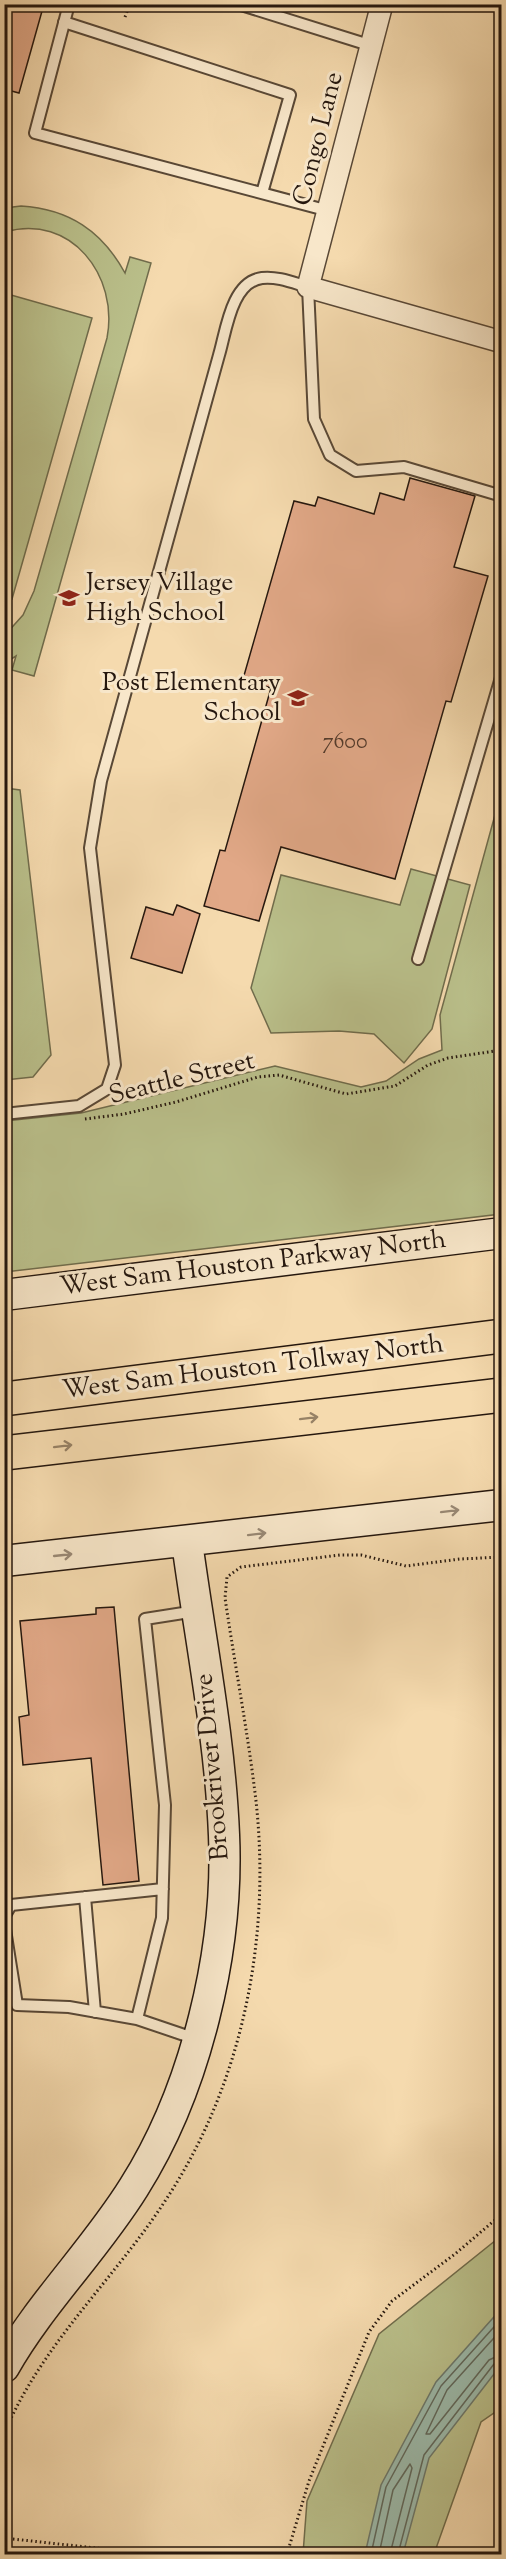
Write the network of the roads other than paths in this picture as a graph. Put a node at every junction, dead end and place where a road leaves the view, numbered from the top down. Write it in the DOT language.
graph roads {
  1 [pos="69,4"];
  2 [pos="238,4"];
  3 [pos="382,4"];
  4 [pos="64,22"];
  5 [pos="369,45"];
  6 [pos="262,194"];
  7 [pos="329,211"];
  8 [pos="308,287"];
  9 [pos="501,342"];
  10 [pos="501,496"];
  11 [pos="501,674"];
  12 [pos="418,959"];
  13 [pos="4,1114"];
  14 [pos="501,1233"];
  15 [pos="4,1295"];
  16 [pos="501,1336"];
  17 [pos="501,1395"];
  18 [pos="4,1399"];
  19 [pos="4,1453"];
  20 [pos="501,1505"];
  21 [pos="187,1542"];
  22 [pos="4,1561"];
  23 [pos="197,1611"];
  24 [pos="163,1889"];
  25 [pos="85,1897"];
  26 [pos="4,1917"];
  27 [pos="4,1923"];
  28 [pos="95,2012"];
  29 [pos="138,2019"];
  30 [pos="197,2040"];
  31 [pos="4,2367"];
  1 -- 4 [label="lane"];
  2 -- 5 [label="lane"];
  3 -- 5 [label="street, Congo Lane"];
  4 -- 6 [label="lane"];
  4 -- 6 [label="lane"];
  5 -- 7 [label="street, Congo Lane"];
  6 -- 7 [label="lane"];
  7 -- 8 [label="street, Congo Lane"];
  8 -- 9 [label="street"];
  8 -- 10 [label="lane"];
  8 -- 13 [label="lane"];
  11 -- 12 [label="lane"];
  14 -- 15 [label="main road, West Sam Houston Parkway North"];
  16 -- 18 [label="highway, West Sam Houston Tollway North"];
  19 -- 17 [label="highway, one-way"];
  21 -- 20 [label="main road, one-way"];
  22 -- 21 [label="main road, one-way"];
  21 -- 23 [label="main road, Brookriver Drive"];
  23 -- 24 [label="lane"];
  23 -- 30 [label="main road, Brookriver Drive"];
  24 -- 25 [label="lane"];
  24 -- 29 [label="lane"];
  25 -- 26 [label="lane"];
  25 -- 28 [label="lane"];
  27 -- 28 [label="lane"];
  28 -- 29 [label="lane"];
  29 -- 30 [label="lane"];
  30 -- 31 [label="main road, Brookriver Drive"];
}
